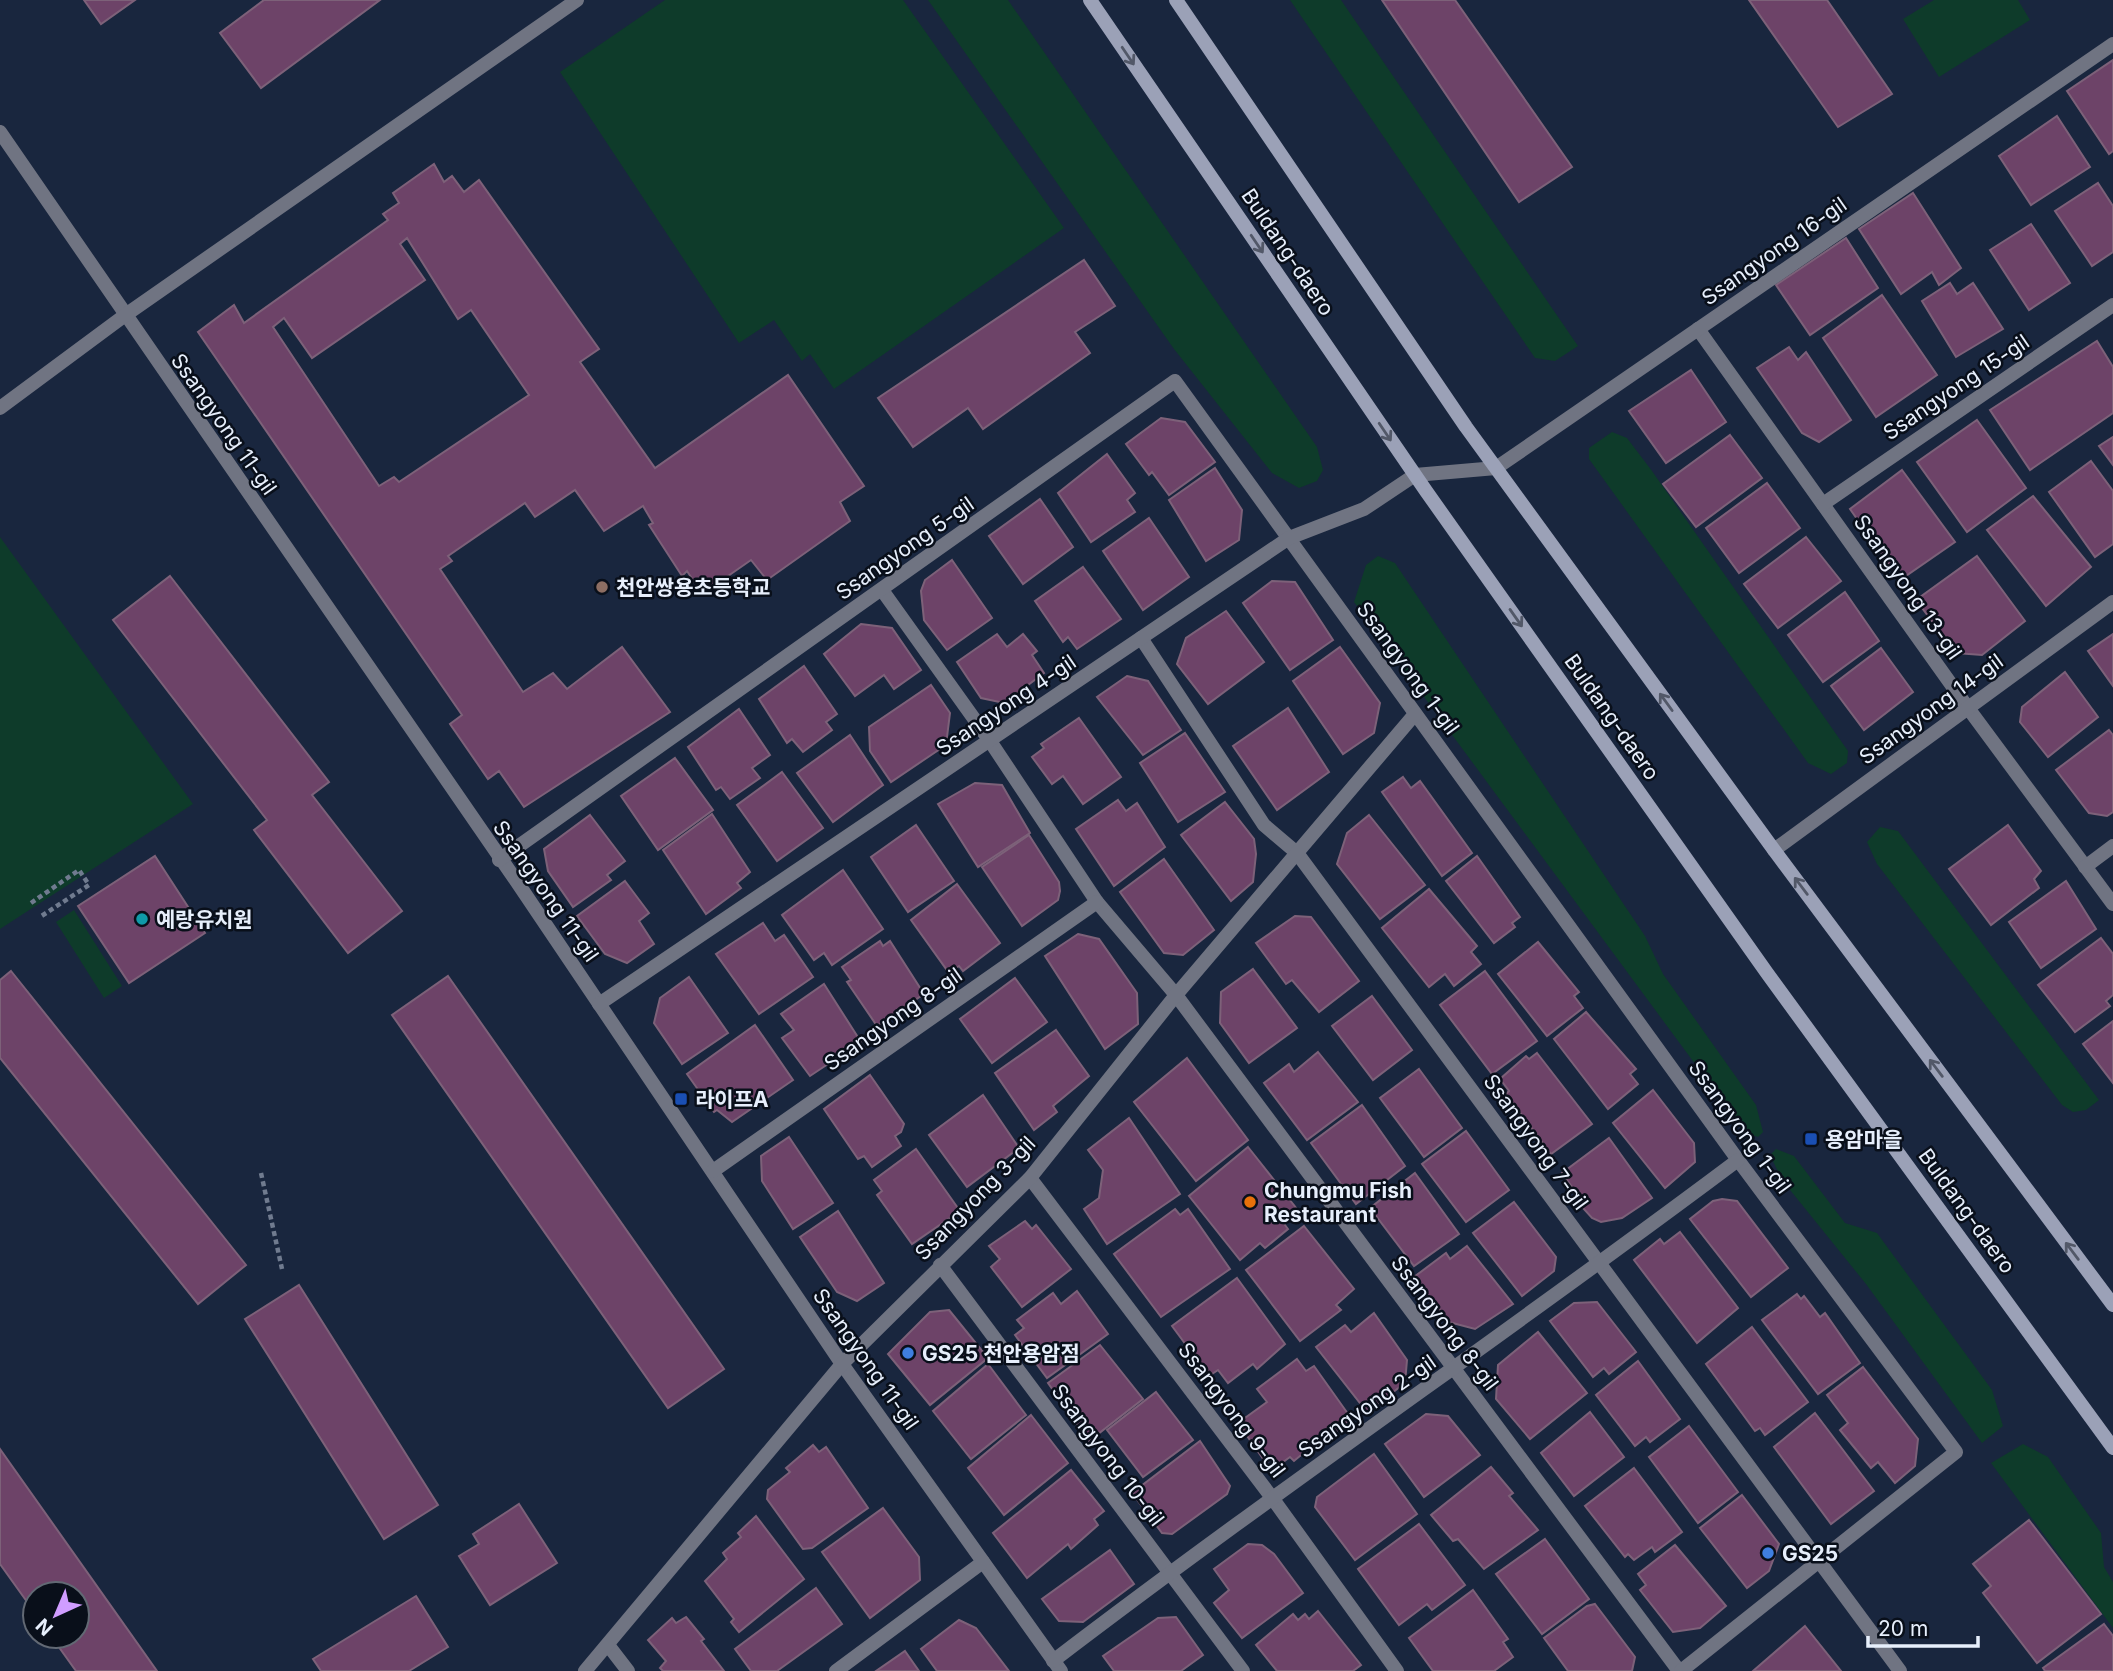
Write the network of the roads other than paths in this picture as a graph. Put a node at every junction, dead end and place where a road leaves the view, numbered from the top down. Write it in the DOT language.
graph roads {
  1 [pos="577,0"];
  2 [pos="1090,0"];
  3 [pos="1176,0"];
  4 [pos="2113,44"];
  5 [pos="0,132"];
  6 [pos="2113,305"];
  7 [pos="124,316"];
  8 [pos="1698,329"];
  9 [pos="0,408"];
  10 [pos="1496,468"];
  11 [pos="1450,472"];
  12 [pos="1415,475"];
  13 [pos="1824,504"];
  14 [pos="1289,538"];
  15 [pos="883,590"];
  16 [pos="2113,602"];
  17 [pos="1141,638"];
  18 [pos="1968,708"];
  19 [pos="1415,714"];
  20 [pos="990,741"];
  21 [pos="2113,846"];
  22 [pos="1774,850"];
  23 [pos="1297,853"];
  24 [pos="499,860"];
  25 [pos="2085,867"];
  26 [pos="1097,902"];
  27 [pos="2113,904"];
  28 [pos="1175,995"];
  29 [pos="599,1004"];
  30 [pos="1738,1160"];
  31 [pos="713,1171"];
  32 [pos="1030,1178"];
  33 [pos="1600,1264"];
  34 [pos="940,1265"];
  35 [pos="2113,1305"];
  36 [pos="842,1364"];
  37 [pos="1454,1370"];
  38 [pos="2113,1448"];
  39 [pos="1273,1499"];
  40 [pos="1821,1561"];
  41 [pos="982,1562"];
  42 [pos="1169,1572"];
  43 [pos="608,1645"];
  44 [pos="1057,1666"];
  45 [pos="585,1671"];
  46 [pos="628,1671"];
  47 [pos="836,1671"];
  48 [pos="1243,1671"];
  49 [pos="1397,1671"];
  50 [pos="1680,1671"];
  51 [pos="1900,1671"];
  1 -- 7 [label="street"];
  2 -- 12 [label="main road, Buldang-daero, one-way"];
  3 -- 10 [label="main road"];
  4 -- 8 [label="street, Ssangyong 16-gil"];
  5 -- 7 [label="street, Ssangyong 11-gil"];
  6 -- 13 [label="street, Ssangyong 15-gil"];
  7 -- 9 [label="street"];
  7 -- 24 [label="street, Ssangyong 11-gil"];
  8 -- 10 [label="street, Ssangyong 16-gil"];
  8 -- 13 [label="street, Ssangyong 13-gil"];
  10 -- 11 [label="street, Ssangyong 16-gil"];
  22 -- 10 [label="main road, one-way"];
  11 -- 12 [label="street, Ssangyong 4-gil"];
  12 -- 14 [label="street, Ssangyong 4-gil"];
  12 -- 38 [label="main road, Buldang-daero, one-way"];
  13 -- 18 [label="street, Ssangyong 13-gil"];
  14 -- 15 [label="street, Ssangyong 5-gil"];
  14 -- 17 [label="street, Ssangyong 4-gil"];
  14 -- 19 [label="street, Ssangyong 1-gil"];
  15 -- 20 [label="street, Ssangyong 8-gil"];
  15 -- 24 [label="street, Ssangyong 5-gil"];
  16 -- 18 [label="street, Ssangyong 14-gil"];
  17 -- 20 [label="street, Ssangyong 4-gil"];
  17 -- 23 [label="street, Ssangyong 7-gil"];
  18 -- 22 [label="street, Ssangyong 14-gil"];
  18 -- 25 [label="street, Ssangyong 13-gil"];
  19 -- 23 [label="street, Ssangyong 3-gil"];
  19 -- 30 [label="street, Ssangyong 1-gil"];
  20 -- 26 [label="street, Ssangyong 8-gil"];
  20 -- 29 [label="street, Ssangyong 4-gil"];
  21 -- 25 [label="street"];
  35 -- 22 [label="main road, one-way"];
  23 -- 28 [label="street, Ssangyong 3-gil"];
  23 -- 33 [label="street, Ssangyong 7-gil"];
  24 -- 29 [label="street, Ssangyong 11-gil"];
  25 -- 27 [label="street, Ssangyong 13-gil"];
  26 -- 28 [label="street, Ssangyong 8-gil"];
  26 -- 31 [label="street, Ssangyong 8-gil"];
  28 -- 32 [label="street, Ssangyong 3-gil"];
  28 -- 37 [label="street, Ssangyong 8-gil"];
  29 -- 31 [label="street, Ssangyong 11-gil"];
  30 -- 33 [label="street, Ssangyong 2-gil"];
  30 -- 40 [label="street, Ssangyong 1-gil"];
  31 -- 36 [label="street, Ssangyong 11-gil"];
  32 -- 34 [label="street, Ssangyong 3-gil"];
  32 -- 39 [label="street, Ssangyong 9-gil"];
  33 -- 37 [label="street, Ssangyong 2-gil"];
  33 -- 40 [label="street, Ssangyong 7-gil"];
  34 -- 36 [label="street, Ssangyong 3-gil"];
  34 -- 42 [label="street, Ssangyong 10-gil"];
  36 -- 41 [label="street, Ssangyong 11-gil"];
  36 -- 43 [label="street, Ssangyong 3-gil"];
  37 -- 39 [label="street, Ssangyong 2-gil"];
  37 -- 50 [label="street, Ssangyong 8-gil"];
  39 -- 42 [label="street, Ssangyong 2-gil"];
  39 -- 49 [label="street, Ssangyong 9-gil"];
  40 -- 50 [label="street, Ssangyong 1-gil"];
  40 -- 51 [label="street, Ssangyong 7-gil"];
  41 -- 44 [label="street, Ssangyong 11-gil"];
  41 -- 47 [label="street"];
  42 -- 44 [label="street, Ssangyong 2-gil"];
  42 -- 48 [label="street, Ssangyong 10-gil"];
  43 -- 45 [label="street, Ssangyong 3-gil"];
  43 -- 46 [label="street"];
}
